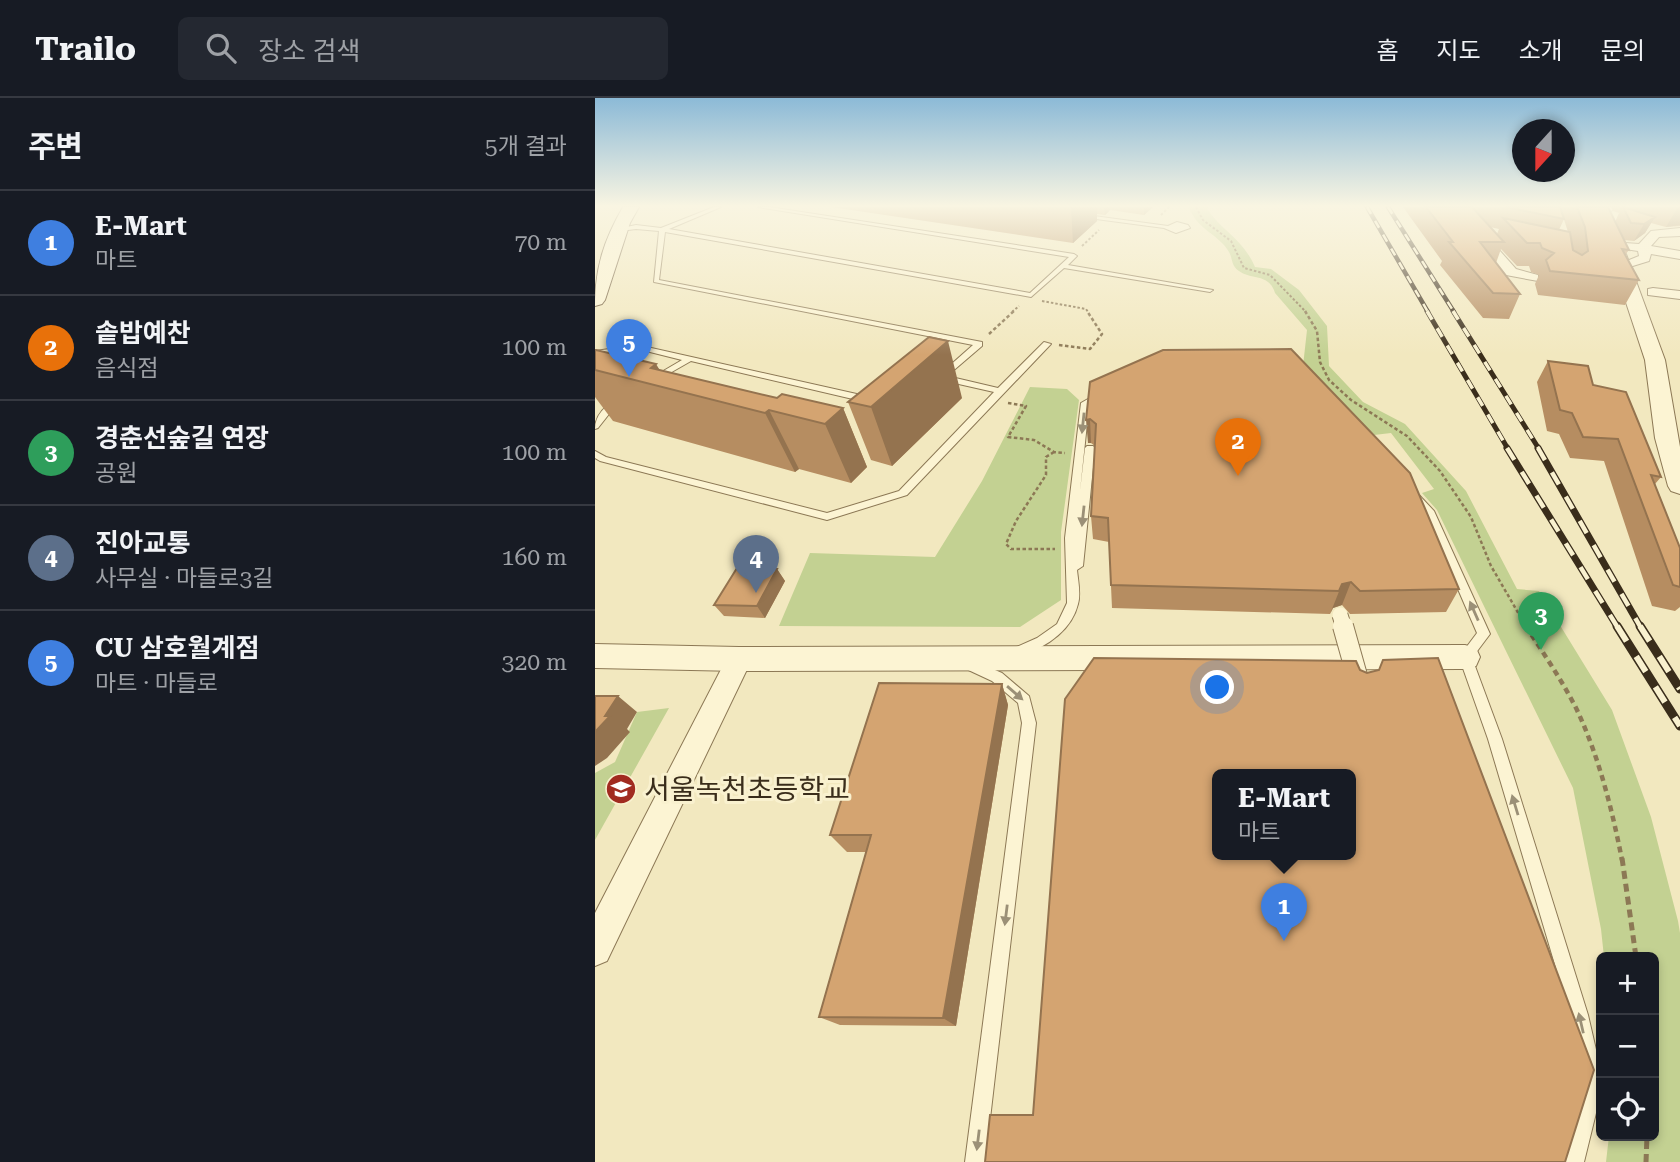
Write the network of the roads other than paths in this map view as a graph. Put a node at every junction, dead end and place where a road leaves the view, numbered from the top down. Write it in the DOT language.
graph roads {
  1 [pos="610,257"];
  2 [pos="659,257"];
  3 [pos="808,257"];
  4 [pos="1073,257"];
  5 [pos="1496,257"];
  6 [pos="1620,257"];
  7 [pos="1645,257"];
  8 [pos="1623,265"];
  9 [pos="1062,267"];
  10 [pos="1533,278"];
  11 [pos="1210,290"];
  12 [pos="1653,292"];
  13 [pos="1680,295"];
  14 [pos="595,300"];
  15 [pos="1047,344"];
  16 [pos="595,353"];
  17 [pos="689,359"];
  18 [pos="940,377"];
  19 [pos="931,385"];
  20 [pos="644,386"];
  21 [pos="1000,391"];
  22 [pos="1110,391"];
  23 [pos="633,393"];
  24 [pos="878,402"];
  25 [pos="595,426"];
  26 [pos="1090,448"];
  27 [pos="595,454"];
  28 [pos="1680,486"];
  29 [pos="1410,491"];
  30 [pos="1073,603"];
  31 [pos="1340,615"];
  32 [pos="595,656"];
  33 [pos="1465,657"];
  34 [pos="739,659"];
  35 [pos="957,659"];
  36 [pos="1003,659"];
  37 [pos="1359,683"];
  38 [pos="595,949"];
  39 [pos="975,1162"];
  40 [pos="1574,1162"];
  1 -- 14 [label="main road"];
  2 -- 18 [label="lane"];
  3 -- 9 [label="lane"];
  4 -- 9 [label="lane"];
  5 -- 10 [label="street"];
  6 -- 8 [label="street"];
  7 -- 8 [label="street"];
  8 -- 28 [label="street"];
  9 -- 11 [label="lane"];
  12 -- 13 [label="street"];
  15 -- 21 [label="lane"];
  16 -- 17 [label="lane"];
  17 -- 20 [label="lane"];
  17 -- 24 [label="lane"];
  18 -- 19 [label="lane"];
  18 -- 21 [label="lane"];
  21 -- 27 [label="lane"];
  22 -- 30 [label="lane, one-way"];
  23 -- 25 [label="lane"];
  26 -- 30 [label="lane, one-way"];
  33 -- 29 [label="lane, one-way"];
  30 -- 36 [label="lane"];
  31 -- 37 [label="street, bridge"];
  32 -- 34 [label="street"];
  33 -- 36 [label="street"];
  40 -- 33 [label="lane, one-way"];
  34 -- 35 [label="street"];
  34 -- 38 [label="street"];
  35 -- 36 [label="street"];
  35 -- 39 [label="lane, one-way"];
}
